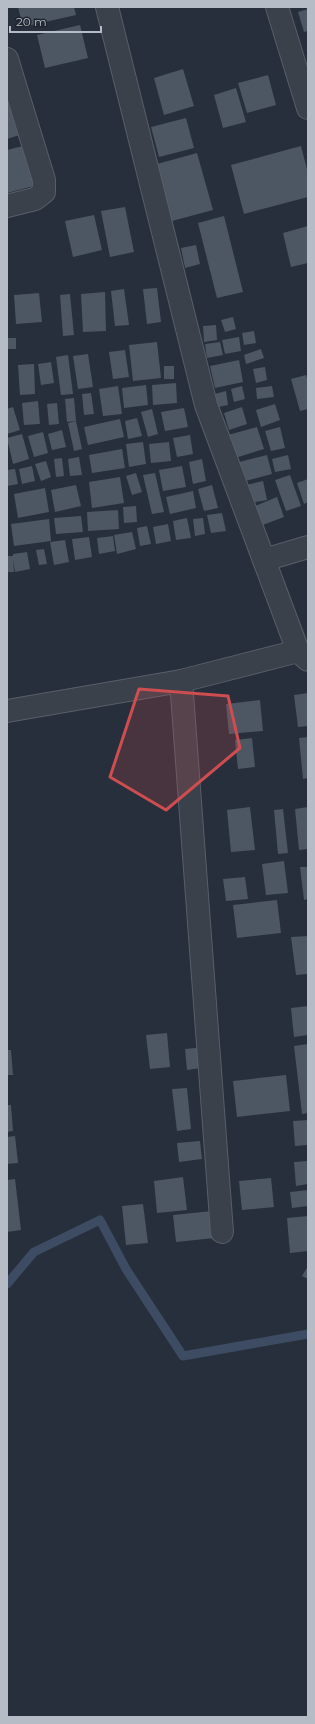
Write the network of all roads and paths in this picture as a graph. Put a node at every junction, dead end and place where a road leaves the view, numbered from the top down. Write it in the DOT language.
graph roads {
  1 [pos="107,7"];
  2 [pos="277,7"];
  3 [pos="7,61"];
  4 [pos="308,108"];
  5 [pos="7,206"];
  6 [pos="308,547"];
  7 [pos="264,560"];
  8 [pos="303,655"];
  9 [pos="181,681"];
  10 [pos="7,711"];
  11 [pos="222,1232"];
  1 -- 7 [label="street"];
  2 -- 4 [label="street"];
  3 -- 5 [label="street"];
  6 -- 7 [label="street"];
  7 -- 8 [label="street"];
  8 -- 9 [label="street"];
  9 -- 10 [label="street"];
  9 -- 11 [label="street"];
}
